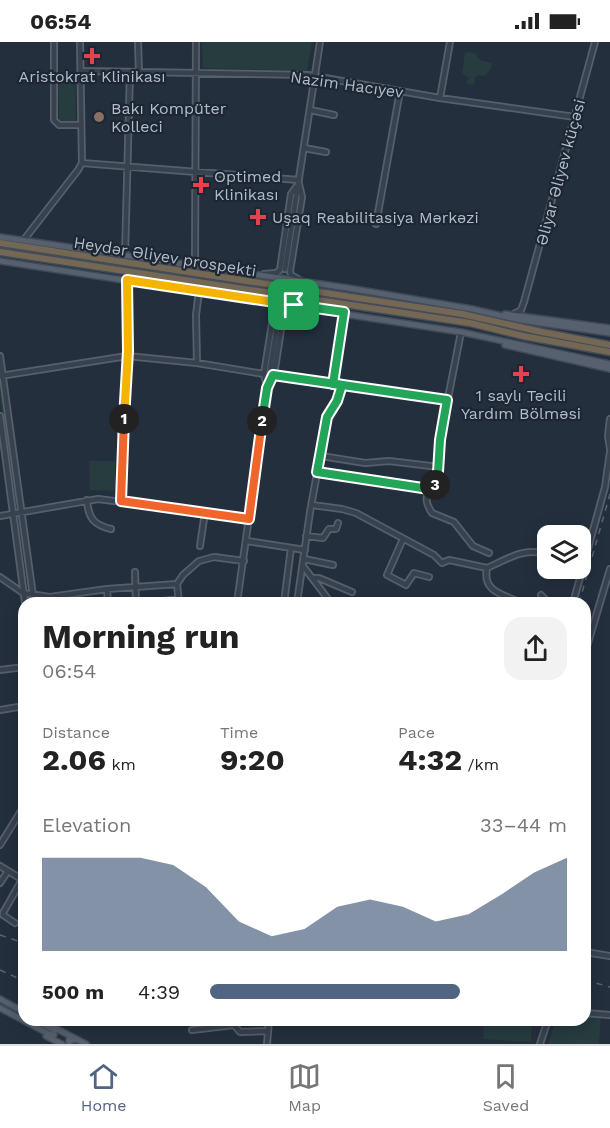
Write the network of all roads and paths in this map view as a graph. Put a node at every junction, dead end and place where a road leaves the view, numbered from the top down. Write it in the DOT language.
graph roads {
  1 [pos="54,42"];
  2 [pos="80,42"];
  3 [pos="138,42"];
  4 [pos="196,42"];
  5 [pos="320,42"];
  6 [pos="450,42"];
  7 [pos="595,42"];
  8 [pos="81,71"];
  9 [pos="130,72"];
  10 [pos="139,72"];
  11 [pos="197,73"];
  12 [pos="315,76"];
  13 [pos="400,91"];
  14 [pos="440,98"];
  15 [pos="310,110"];
  16 [pos="334,115"];
  17 [pos="574,117"];
  18 [pos="81,125"];
  19 [pos="304,148"];
  20 [pos="327,152"];
  21 [pos="82,163"];
  22 [pos="129,166"];
  23 [pos="195,172"];
  24 [pos="298,183"];
  25 [pos="376,224"];
  26 [pos="0,237"];
  27 [pos="23,241"];
  28 [pos="0,243"];
  29 [pos="0,252"];
  30 [pos="125,254"];
  31 [pos="0,261"];
  32 [pos="195,265"];
  33 [pos="285,269"];
  34 [pos="255,274"];
  35 [pos="127,280"];
  36 [pos="306,282"];
  37 [pos="199,291"];
  38 [pos="265,301"];
  39 [pos="524,302"];
  40 [pos="294,305"];
  41 [pos="472,309"];
  42 [pos="279,312"];
  43 [pos="344,312"];
  44 [pos="511,315"];
  45 [pos="534,318"];
  46 [pos="610,328"];
  47 [pos="461,332"];
  48 [pos="610,333"];
  49 [pos="475,335"];
  50 [pos="610,345"];
  51 [pos="610,352"];
  52 [pos="0,356"];
  53 [pos="127,356"];
  54 [pos="197,363"];
  55 [pos="610,364"];
  56 [pos="610,369"];
  57 [pos="264,374"];
  58 [pos="273,375"];
  59 [pos="2,376"];
  60 [pos="333,384"];
  61 [pos="342,385"];
  62 [pos="267,388"];
  63 [pos="447,400"];
  64 [pos="0,416"];
  65 [pos="610,419"];
  66 [pos="610,450"];
  67 [pos="321,456"];
  68 [pos="439,467"];
  69 [pos="317,472"];
  70 [pos="429,489"];
  71 [pos="87,500"];
  72 [pos="121,501"];
  73 [pos="312,505"];
  74 [pos="22,512"];
  75 [pos="205,512"];
  76 [pos="14,513"];
  77 [pos="0,516"];
  78 [pos="249,519"];
  79 [pos="338,523"];
  80 [pos="111,529"];
  81 [pos="306,536"];
  82 [pos="591,536"];
  83 [pos="403,539"];
  84 [pos="247,541"];
  85 [pos="200,546"];
  86 [pos="291,548"];
  87 [pos="305,550"];
  88 [pos="489,553"];
  89 [pos="537,553"];
  90 [pos="304,559"];
  91 [pos="244,561"];
  92 [pos="333,565"];
  93 [pos="303,566"];
  94 [pos="487,568"];
  95 [pos="610,569"];
  96 [pos="135,572"];
  97 [pos="0,577"];
  98 [pos="429,577"];
  99 [pos="313,578"];
  100 [pos="579,579"];
  101 [pos="177,584"];
  102 [pos="134,587"];
  103 [pos="107,589"];
  104 [pos="352,591"];
  105 [pos="23,593"];
  106 [pos="33,595"];
  107 [pos="24,597"];
  108 [pos="108,597"];
  109 [pos="135,597"];
  110 [pos="179,597"];
  111 [pos="238,597"];
  112 [pos="285,597"];
  113 [pos="298,597"];
  114 [pos="326,597"];
  115 [pos="509,597"];
  116 [pos="574,597"];
  117 [pos="591,633"];
  118 [pos="18,668"];
  119 [pos="0,670"];
  120 [pos="18,707"];
  121 [pos="0,710"];
  122 [pos="18,816"];
  123 [pos="0,845"];
  124 [pos="0,866"];
  125 [pos="8,871"];
  126 [pos="18,876"];
  127 [pos="0,883"];
  128 [pos="18,888"];
  129 [pos="15,923"];
  130 [pos="591,953"];
  131 [pos="610,956"];
  132 [pos="0,999"];
  133 [pos="18,1008"];
  134 [pos="0,1009"];
  135 [pos="591,1013"];
  136 [pos="610,1015"];
  137 [pos="18,1018"];
  138 [pos="18,1019"];
  139 [pos="30,1026"];
  140 [pos="35,1026"];
  141 [pos="48,1026"];
  142 [pos="50,1026"];
  143 [pos="226,1026"];
  144 [pos="235,1026"];
  145 [pos="268,1026"];
  146 [pos="546,1026"];
  147 [pos="192,1030"];
  148 [pos="268,1031"];
  149 [pos="62,1044"];
  150 [pos="69,1044"];
  151 [pos="81,1044"];
  152 [pos="86,1044"];
  153 [pos="267,1044"];
  154 [pos="540,1044"];
  1 -- 18 [label="street"];
  2 -- 8 [label="street"];
  3 -- 10 [label="street"];
  4 -- 11 [label="street"];
  5 -- 12 [label="street"];
  6 -- 14 [label="street"];
  7 -- 17 [label="street, Əliyar Əliyev küçəsi"];
  8 -- 9 [label="street, Nazim Hacıyev"];
  8 -- 18 [label="street"];
  9 -- 10 [label="street, Nazim Hacıyev"];
  9 -- 22 [label="street"];
  10 -- 11 [label="street, Nazim Hacıyev"];
  11 -- 12 [label="street, Nazim Hacıyev"];
  11 -- 23 [label="street"];
  12 -- 13 [label="street, Nazim Hacıyev"];
  12 -- 15 [label="street"];
  13 -- 14 [label="street, Nazim Hacıyev"];
  13 -- 25 [label="street"];
  14 -- 17 [label="street, Nazim Hacıyev"];
  15 -- 16 [label="street"];
  15 -- 19 [label="street"];
  17 -- 39 [label="street, Əliyar Əliyev küçəsi"];
  18 -- 21 [label="street"];
  19 -- 20 [label="street"];
  19 -- 24 [label="street"];
  21 -- 22 [label="street"];
  21 -- 27 [label="street"];
  22 -- 23 [label="street"];
  22 -- 30 [label="street"];
  23 -- 24 [label="street"];
  23 -- 32 [label="street"];
  24 -- 33 [label="street"];
  24 -- 34 [label="street"];
  24 -- 36 [label="street"];
  26 -- 27 [label="main road"];
  27 -- 30 [label="main road"];
  28 -- 50 [label="highway, Heydər Əliyev prospekti"];
  29 -- 51 [label="highway, Heydər Əliyev prospekti"];
  30 -- 32 [label="main road"];
  31 -- 35 [label="main road"];
  32 -- 34 [label="main road"];
  34 -- 36 [label="main road"];
  35 -- 37 [label="main road"];
  35 -- 53 [label="street"];
  36 -- 41 [label="main road"];
  37 -- 38 [label="main road"];
  37 -- 54 [label="street"];
  38 -- 40 [label="main road"];
  38 -- 57 [label="street"];
  39 -- 44 [label="street, Əliyar Əliyev küçəsi"];
  39 -- 45 [label="street"];
  40 -- 43 [label="main road"];
  40 -- 58 [label="street"];
  41 -- 44 [label="main road"];
  41 -- 48 [label="main road"];
  42 -- 62 [label="street"];
  43 -- 47 [label="main road"];
  43 -- 60 [label="street"];
  44 -- 45 [label="main road"];
  45 -- 46 [label="main road"];
  47 -- 49 [label="main road"];
  47 -- 63 [label="street"];
  49 -- 55 [label="main road"];
  49 -- 56 [label="main road"];
  52 -- 59 [label="street"];
  53 -- 54 [label="street"];
  53 -- 59 [label="street"];
  53 -- 72 [label="street"];
  54 -- 57 [label="street"];
  57 -- 62 [label="street"];
  58 -- 60 [label="street"];
  58 -- 62 [label="street"];
  59 -- 74 [label="street"];
  60 -- 61 [label="street"];
  61 -- 63 [label="street"];
  61 -- 67 [label="street"];
  62 -- 78 [label="street"];
  63 -- 68 [label="street"];
  64 -- 76 [label="street"];
  65 -- 66 [label="street"];
  66 -- 82 [label="street"];
  67 -- 68 [label="street"];
  67 -- 69 [label="street"];
  68 -- 70 [label="street"];
  69 -- 70 [label="street"];
  69 -- 73 [label="street"];
  70 -- 88 [label="street"];
  71 -- 72 [label="street"];
  71 -- 74 [label="street"];
  71 -- 80 [label="street"];
  72 -- 75 [label="street"];
  73 -- 81 [label="street"];
  73 -- 83 [label="street"];
  74 -- 76 [label="street"];
  74 -- 106 [label="street"];
  75 -- 78 [label="street"];
  75 -- 85 [label="street"];
  76 -- 77 [label="street"];
  76 -- 105 [label="street"];
  78 -- 84 [label="street"];
  79 -- 81 [label="street"];
  81 -- 87 [label="street"];
  83 -- 94 [label="street"];
  83 -- 98 [label="street"];
  84 -- 86 [label="street"];
  84 -- 91 [label="street"];
  86 -- 87 [label="street"];
  86 -- 112 [label="street"];
  87 -- 90 [label="street"];
  89 -- 94 [label="street"];
  90 -- 92 [label="street"];
  90 -- 93 [label="street"];
  91 -- 101 [label="street"];
  91 -- 111 [label="street"];
  93 -- 99 [label="street"];
  93 -- 113 [label="street"];
  94 -- 115 [label="street"];
  95 -- 117 [label="street"];
  96 -- 102 [label="street"];
  97 -- 105 [label="street"];
  99 -- 104 [label="street"];
  99 -- 114 [label="street"];
  100 -- 116 [label="street"];
  101 -- 102 [label="street"];
  101 -- 110 [label="street"];
  102 -- 103 [label="street"];
  102 -- 109 [label="street"];
  103 -- 106 [label="street"];
  103 -- 108 [label="street"];
  105 -- 106 [label="street"];
  105 -- 107 [label="street"];
  118 -- 119 [label="street"];
  120 -- 121 [label="street"];
  122 -- 123 [label="street"];
  124 -- 125 [label="street"];
  125 -- 126 [label="street"];
  125 -- 127 [label="street"];
  128 -- 129 [label="street"];
  130 -- 131 [label="street"];
  132 -- 133 [label="main road"];
  134 -- 137 [label="main road"];
  134 -- 138 [label="main road"];
  135 -- 136 [label="street"];
  139 -- 149 [label="main road"];
  140 -- 141 [label="main road"];
  142 -- 152 [label="main road"];
  143 -- 147 [label="street"];
  144 -- 148 [label="street"];
  145 -- 148 [label="street"];
  146 -- 154 [label="street"];
  148 -- 153 [label="street"];
  150 -- 151 [label="main road"];
}
